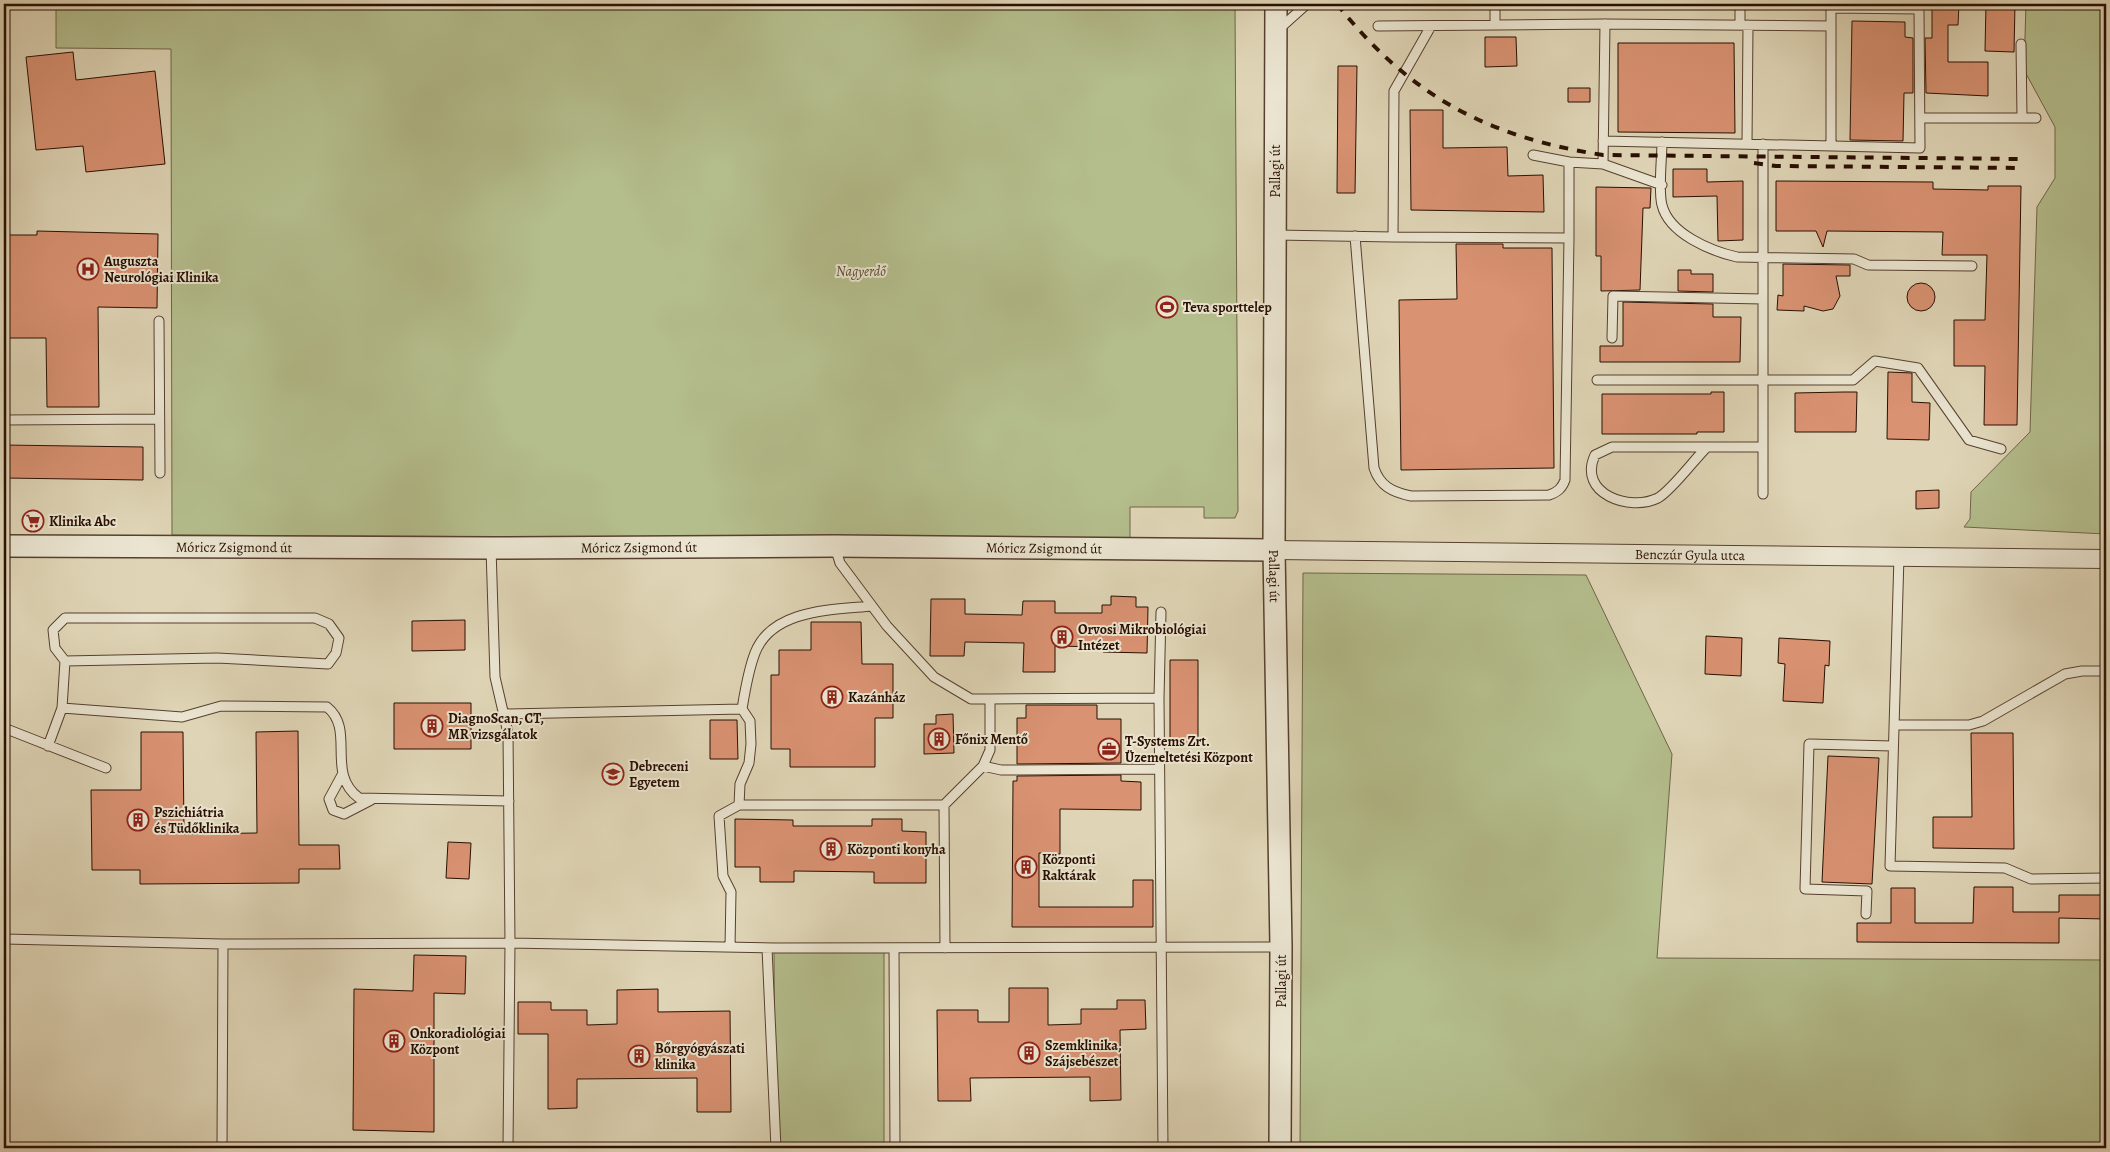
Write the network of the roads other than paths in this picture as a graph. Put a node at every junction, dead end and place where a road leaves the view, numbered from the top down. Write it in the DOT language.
graph roads {
  1 [pos="1276,4"];
  2 [pos="1307,4"];
  3 [pos="1495,4"];
  4 [pos="1740,4"];
  5 [pos="1919,6"];
  6 [pos="1605,24"];
  7 [pos="1495,25"];
  8 [pos="1744,25"];
  9 [pos="1378,26"];
  10 [pos="1431,26"];
  11 [pos="1831,26"];
  12 [pos="1276,32"];
  13 [pos="2021,44"];
  14 [pos="1920,118"];
  15 [pos="2022,118"];
  16 [pos="2036,118"];
  17 [pos="1603,141"];
  18 [pos="1662,142"];
  19 [pos="1746,144"];
  20 [pos="1763,144"];
  21 [pos="1831,146"];
  22 [pos="1533,155"];
  23 [pos="1569,162"];
  24 [pos="1603,164"];
  25 [pos="1662,185"];
  26 [pos="1275,235"];
  27 [pos="1355,236"];
  28 [pos="1393,237"];
  29 [pos="1569,238"];
  30 [pos="1763,258"];
  31 [pos="1972,266"];
  32 [pos="1763,299"];
  33 [pos="159,321"];
  34 [pos="1612,338"];
  35 [pos="1763,379"];
  36 [pos="1597,380"];
  37 [pos="159,419"];
  38 [pos="4,420"];
  39 [pos="1763,446"];
  40 [pos="1706,448"];
  41 [pos="2001,448"];
  42 [pos="160,473"];
  43 [pos="1763,494"];
  44 [pos="4,546"];
  45 [pos="834,546"];
  46 [pos="491,548"];
  47 [pos="1274,550"];
  48 [pos="1898,556"];
  49 [pos="2106,559"];
  50 [pos="872,606"];
  51 [pos="1161,612"];
  52 [pos="65,661"];
  53 [pos="2106,671"];
  54 [pos="1159,698"];
  55 [pos="990,699"];
  56 [pos="62,708"];
  57 [pos="742,710"];
  58 [pos="503,714"];
  59 [pos="1894,725"];
  60 [pos="4,728"];
  61 [pos="48,746"];
  62 [pos="1893,746"];
  63 [pos="982,766"];
  64 [pos="106,768"];
  65 [pos="1159,770"];
  66 [pos="342,775"];
  67 [pos="371,800"];
  68 [pos="509,802"];
  69 [pos="739,805"];
  70 [pos="944,806"];
  71 [pos="2106,878"];
  72 [pos="1866,914"];
  73 [pos="4,939"];
  74 [pos="510,943"];
  75 [pos="223,944"];
  76 [pos="730,947"];
  77 [pos="1281,947"];
  78 [pos="767,948"];
  79 [pos="894,948"];
  80 [pos="946,948"];
  81 [pos="1163,948"];
  82 [pos="222,1148"];
  83 [pos="508,1148"];
  84 [pos="776,1148"];
  85 [pos="895,1148"];
  86 [pos="1163,1148"];
  87 [pos="1280,1148"];
  1 -- 12 [label="street, Pallagi út"];
  2 -- 12 [label="lane"];
  3 -- 7 [label="lane"];
  4 -- 8 [label="lane"];
  5 -- 11 [label="lane"];
  5 -- 14 [label="lane"];
  6 -- 7 [label="lane"];
  6 -- 8 [label="lane"];
  6 -- 17 [label="lane"];
  7 -- 10 [label="lane"];
  8 -- 11 [label="lane"];
  8 -- 19 [label="lane"];
  9 -- 10 [label="lane"];
  10 -- 28 [label="lane"];
  11 -- 21 [label="lane"];
  12 -- 26 [label="street, Pallagi út"];
  13 -- 15 [label="lane"];
  14 -- 15 [label="lane"];
  14 -- 21 [label="lane"];
  15 -- 16 [label="lane"];
  17 -- 18 [label="lane"];
  17 -- 24 [label="lane"];
  18 -- 19 [label="lane"];
  18 -- 25 [label="lane"];
  19 -- 20 [label="lane"];
  20 -- 21 [label="lane"];
  20 -- 30 [label="lane"];
  22 -- 23 [label="lane"];
  23 -- 24 [label="lane"];
  23 -- 29 [label="lane"];
  24 -- 25 [label="lane"];
  25 -- 30 [label="lane"];
  26 -- 27 [label="lane"];
  26 -- 47 [label="street, Pallagi út"];
  27 -- 28 [label="lane"];
  27 -- 29 [label="lane"];
  28 -- 29 [label="lane"];
  30 -- 31 [label="lane"];
  30 -- 32 [label="lane"];
  32 -- 34 [label="lane"];
  32 -- 35 [label="lane"];
  33 -- 37 [label="lane"];
  35 -- 36 [label="lane"];
  35 -- 39 [label="lane"];
  35 -- 41 [label="lane"];
  37 -- 38 [label="lane"];
  37 -- 42 [label="lane"];
  39 -- 40 [label="lane"];
  39 -- 43 [label="lane"];
  40 -- 40 [label="lane"];
  44 -- 46 [label="street, Móricz Zsigmond út"];
  45 -- 46 [label="street, Móricz Zsigmond út"];
  45 -- 47 [label="street, Móricz Zsigmond út"];
  45 -- 50 [label="lane"];
  46 -- 58 [label="lane"];
  47 -- 48 [label="street, Benczúr Gyula utca"];
  47 -- 77 [label="street, Pallagi út"];
  48 -- 49 [label="street, Benczúr Gyula utca"];
  48 -- 59 [label="lane"];
  50 -- 55 [label="lane"];
  50 -- 57 [label="lane"];
  51 -- 54 [label="lane"];
  52 -- 52 [label="lane"];
  52 -- 56 [label="lane"];
  53 -- 59 [label="lane"];
  54 -- 55 [label="lane"];
  54 -- 65 [label="lane"];
  55 -- 63 [label="lane"];
  56 -- 61 [label="lane"];
  56 -- 66 [label="lane"];
  57 -- 58 [label="lane"];
  57 -- 69 [label="lane"];
  58 -- 68 [label="lane"];
  59 -- 62 [label="lane"];
  60 -- 61 [label="lane"];
  61 -- 64 [label="lane"];
  62 -- 71 [label="lane"];
  62 -- 72 [label="lane"];
  63 -- 65 [label="lane"];
  63 -- 70 [label="lane"];
  65 -- 81 [label="lane"];
  66 -- 67 [label="lane"];
  66 -- 67 [label="lane"];
  67 -- 68 [label="lane"];
  68 -- 74 [label="lane"];
  69 -- 70 [label="lane"];
  69 -- 76 [label="lane"];
  70 -- 80 [label="lane"];
  73 -- 75 [label="lane"];
  74 -- 75 [label="lane"];
  74 -- 76 [label="lane"];
  74 -- 83 [label="lane"];
  75 -- 82 [label="lane"];
  76 -- 78 [label="lane"];
  77 -- 81 [label="lane"];
  77 -- 87 [label="street, Pallagi út"];
  78 -- 79 [label="lane"];
  78 -- 84 [label="lane"];
  79 -- 80 [label="lane"];
  79 -- 85 [label="lane"];
  80 -- 81 [label="lane"];
  81 -- 86 [label="lane"];
}
